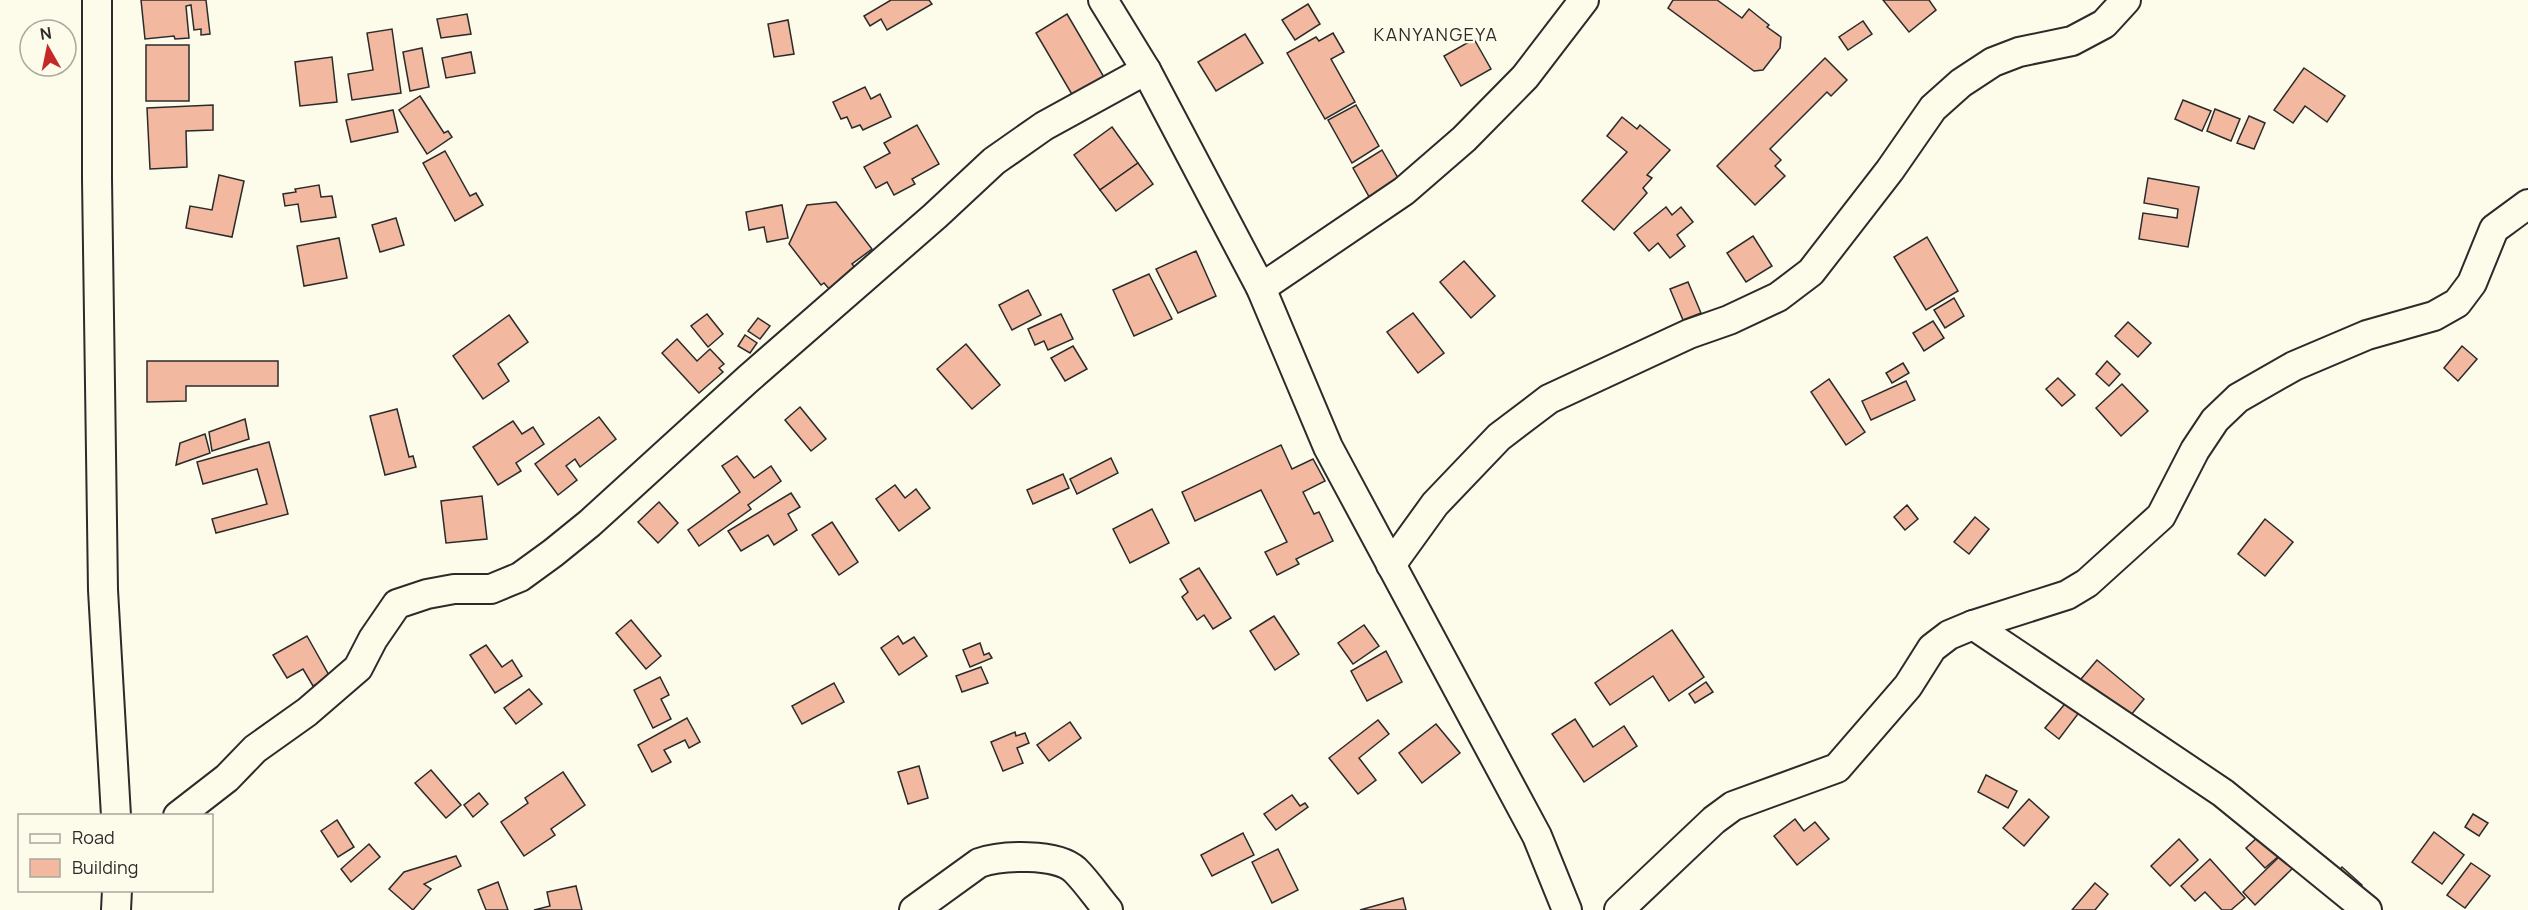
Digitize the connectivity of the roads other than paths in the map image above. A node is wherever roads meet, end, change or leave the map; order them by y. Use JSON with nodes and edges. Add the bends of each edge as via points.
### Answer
{"nodes":[{"id":1,"x":97,"y":0,"type":"edge"},
{"id":2,"x":1103,"y":0,"type":"edge"},
{"id":3,"x":1584,"y":0,"type":"edge"},
{"id":4,"x":2126,"y":0,"type":"edge"},
{"id":5,"x":1146,"y":70,"type":"junction"},
{"id":6,"x":2528,"y":204,"type":"edge"},
{"id":7,"x":1261,"y":288,"type":"junction"},
{"id":8,"x":1391,"y":565,"type":"junction"},
{"id":9,"x":1973,"y":625,"type":"junction"},
{"id":10,"x":116,"y":814,"type":"edge"},
{"id":11,"x":181,"y":814,"type":"edge"},
{"id":12,"x":117,"y":892,"type":"edge"},
{"id":13,"x":116,"y":910,"type":"edge"},
{"id":14,"x":914,"y":910,"type":"edge"},
{"id":15,"x":1108,"y":910,"type":"edge"},
{"id":16,"x":1567,"y":910,"type":"edge"},
{"id":17,"x":1619,"y":910,"type":"edge"},
{"id":18,"x":2367,"y":910,"type":"edge"}],
"edges":[{"from":1,"to":10,"type":"street","via":[[103,578]]},
{"from":2,"to":5,"type":"street"},
{"from":3,"to":7,"type":"street","via":[[1525,77],[1464,139],[1404,191]]},
{"from":4,"to":8,"type":"street","via":[[2104,24],[2072,40],[2002,59],[1961,83],[1933,108],[1811,272],[1778,297],[1549,399],[1499,437],[1435,504]]},
{"from":5,"to":7,"type":"street"},
{"from":5,"to":11,"type":"street","via":[[1044,126],[994,161],[590,523],[528,571],[491,589],[454,589],[397,604],[358,668]]},
{"from":6,"to":9,"type":"street","via":[[2494,229],[2472,283],[2457,303],[2434,316],[2367,335],[2305,361],[2238,398],[2214,420],[2161,516],[2087,583],[2067,595]]},
{"from":7,"to":8,"type":"street","via":[[1328,447]]},
{"from":8,"to":16,"type":"street","via":[[1537,836]]},
{"from":9,"to":17,"type":"street","via":[[1949,635],[1932,648],[1908,686],[1837,768],[1734,806],[1714,820]]},
{"from":9,"to":18,"type":"street","via":[[2223,793]]},
{"from":12,"to":13,"type":"street"},
{"from":14,"to":15,"type":"street","via":[[980,863],[1005,858],[1051,859],[1073,868]]}]}
